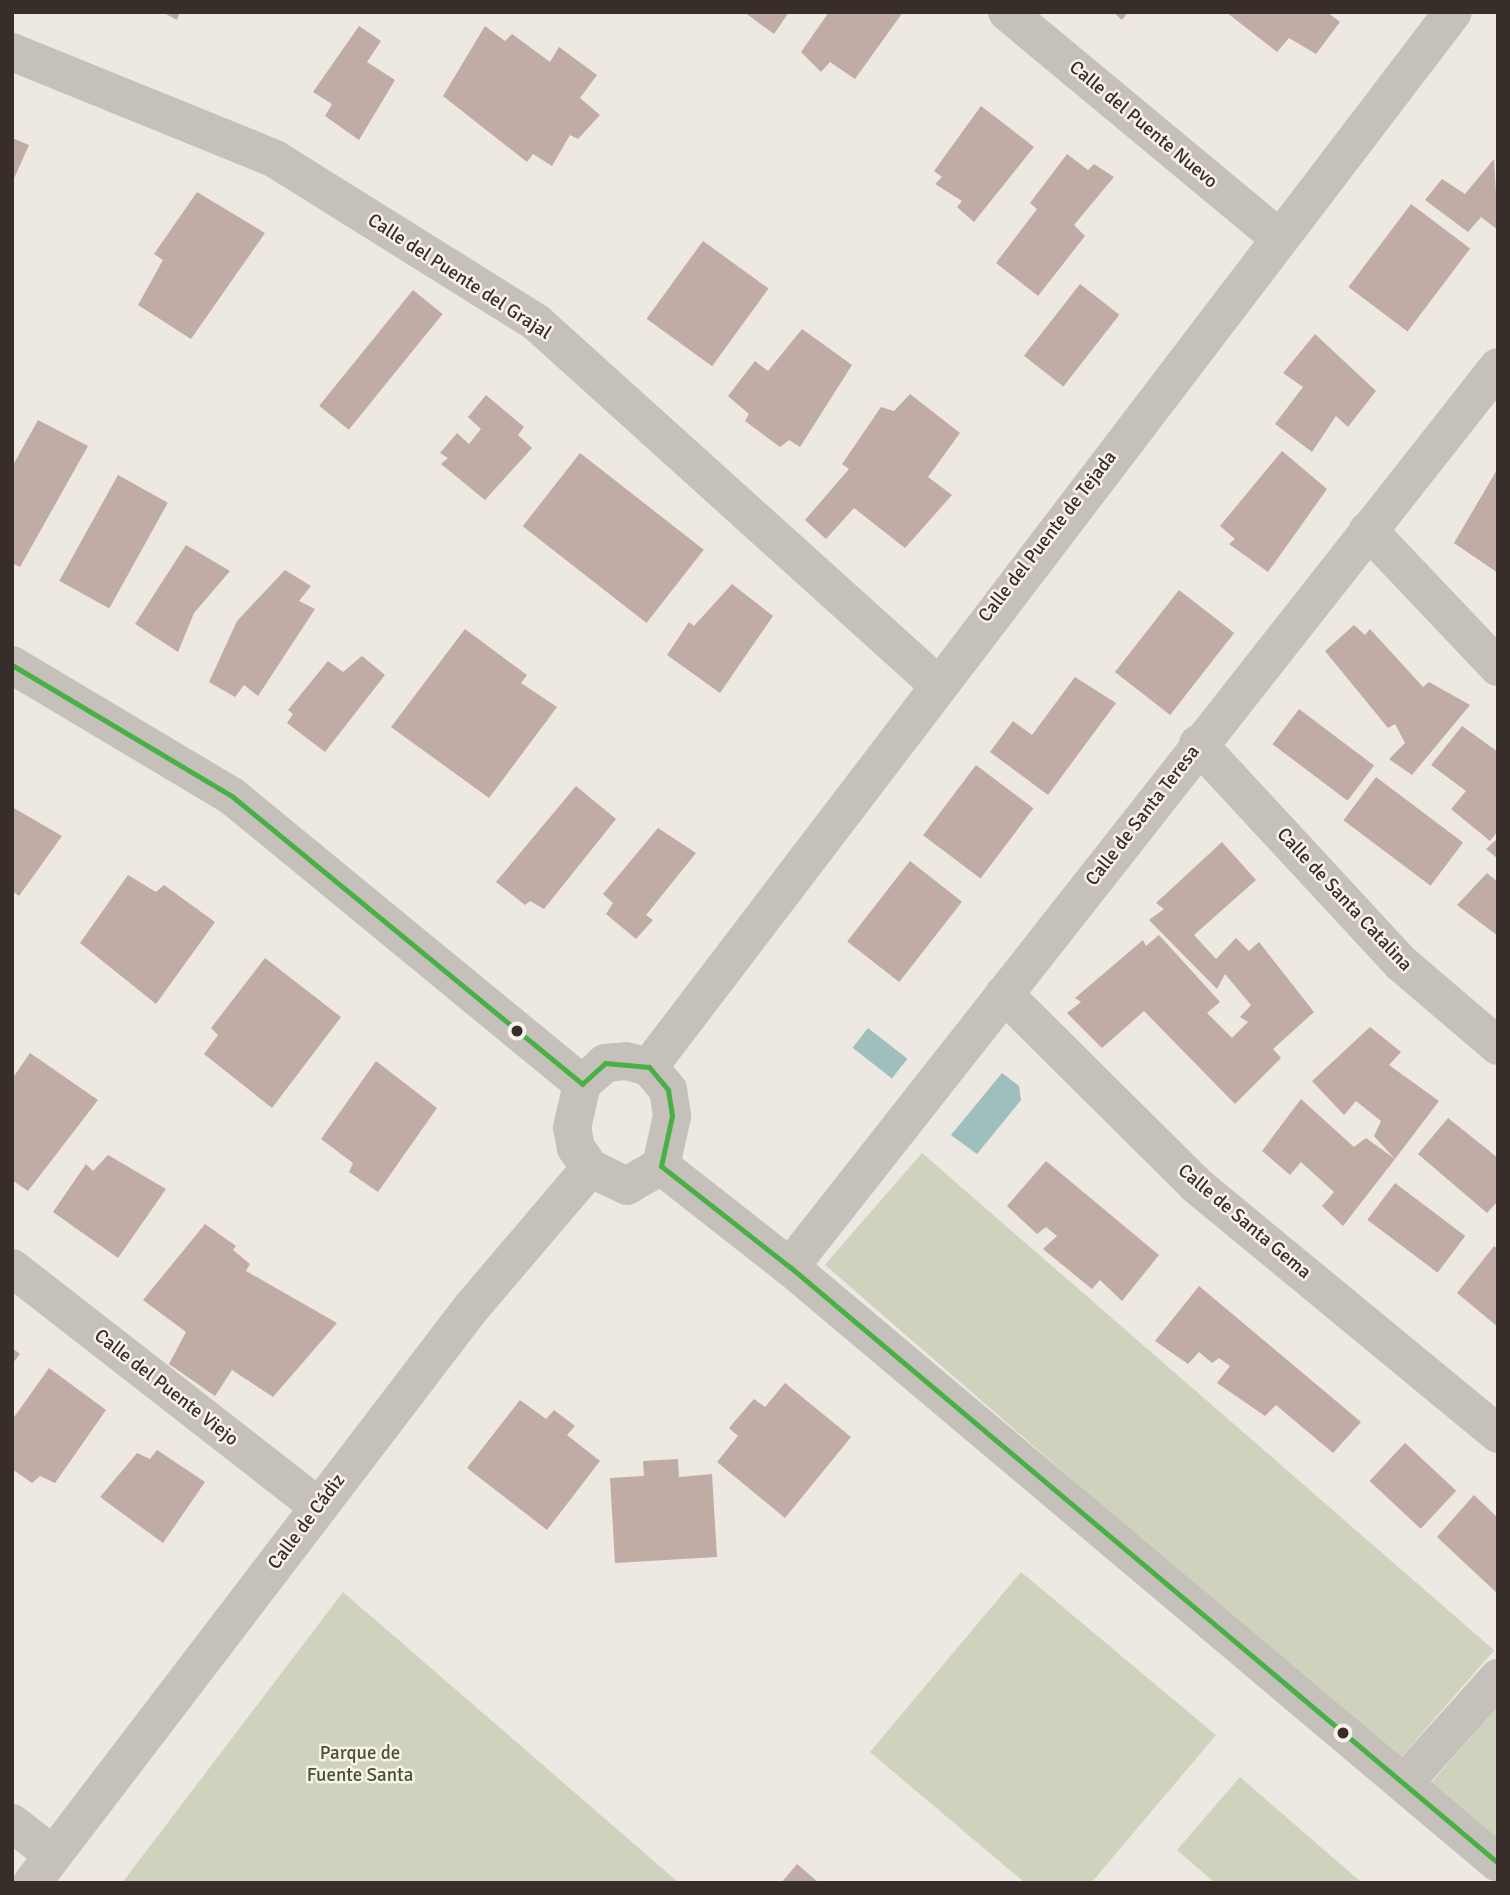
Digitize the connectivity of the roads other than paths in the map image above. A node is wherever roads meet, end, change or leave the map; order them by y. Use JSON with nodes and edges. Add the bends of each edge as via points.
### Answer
{"nodes":[{"id":1,"x":1007,"y":12,"type":"edge"},
{"id":2,"x":1453,"y":12,"type":"edge"},
{"id":3,"x":12,"y":52,"type":"edge"},
{"id":4,"x":1279,"y":238,"type":"junction"},
{"id":5,"x":1498,"y":368,"type":"edge"},
{"id":6,"x":1368,"y":530,"type":"junction"},
{"id":7,"x":12,"y":665,"type":"edge"},
{"id":8,"x":1498,"y":667,"type":"edge"},
{"id":9,"x":936,"y":683,"type":"junction"},
{"id":10,"x":1198,"y":744,"type":"junction"},
{"id":11,"x":1004,"y":994,"type":"junction"},
{"id":12,"x":1498,"y":1046,"type":"edge"},
{"id":13,"x":649,"y":1067,"type":"junction"},
{"id":14,"x":582,"y":1084,"type":"junction"},
{"id":15,"x":661,"y":1166,"type":"junction"},
{"id":16,"x":590,"y":1168,"type":"junction"},
{"id":17,"x":790,"y":1267,"type":"junction"},
{"id":18,"x":12,"y":1268,"type":"edge"},
{"id":19,"x":1498,"y":1434,"type":"edge"},
{"id":20,"x":319,"y":1507,"type":"junction"},
{"id":21,"x":1498,"y":1678,"type":"edge"},
{"id":22,"x":1405,"y":1782,"type":"junction"},
{"id":23,"x":12,"y":1823,"type":"edge"},
{"id":24,"x":1498,"y":1863,"type":"edge"},
{"id":25,"x":43,"y":1869,"type":"edge"}],
"edges":[{"from":1,"to":4,"type":"street","name":"Calle del Puente Nuevo"},
{"from":2,"to":4,"type":"street","name":"Calle del Puente de Tejada"},
{"from":3,"to":9,"type":"street","name":"Calle del Puente del Grajal","via":[[275,159],[537,323]]},
{"from":4,"to":9,"type":"street","name":"Calle del Puente de Tejada"},
{"from":5,"to":6,"type":"street","name":"Calle de Santa Teresa"},
{"from":6,"to":8,"type":"street"},
{"from":6,"to":10,"type":"street","name":"Calle de Santa Teresa"},
{"from":7,"to":14,"type":"street","via":[[233,797]]},
{"from":9,"to":13,"type":"street","name":"Calle del Puente de Tejada"},
{"from":10,"to":11,"type":"street","name":"Calle de Santa Teresa"},
{"from":10,"to":12,"type":"street","name":"Calle de Santa Catalina","via":[[1402,964]]},
{"from":11,"to":17,"type":"street","name":"Calle de Santa Teresa"},
{"from":11,"to":19,"type":"street","name":"Calle de Santa Gema","via":[[1195,1184]]},
{"from":13,"to":14,"type":"street","via":[[605,1063]]},
{"from":13,"to":15,"type":"street","via":[[668,1090],[672,1116]]},
{"from":14,"to":16,"type":"street","via":[[572,1128],[576,1148]]},
{"from":15,"to":16,"type":"street","via":[[627,1186]]},
{"from":15,"to":17,"type":"street"},
{"from":16,"to":20,"type":"street","name":"Calle de Cádiz","via":[[471,1308]]},
{"from":17,"to":22,"type":"street"},
{"from":18,"to":20,"type":"street","name":"Calle del Puente Viejo"},
{"from":20,"to":25,"type":"street","name":"Calle de Cádiz"},
{"from":21,"to":22,"type":"street"},
{"from":22,"to":24,"type":"street"},
{"from":23,"to":25,"type":"street"}]}
